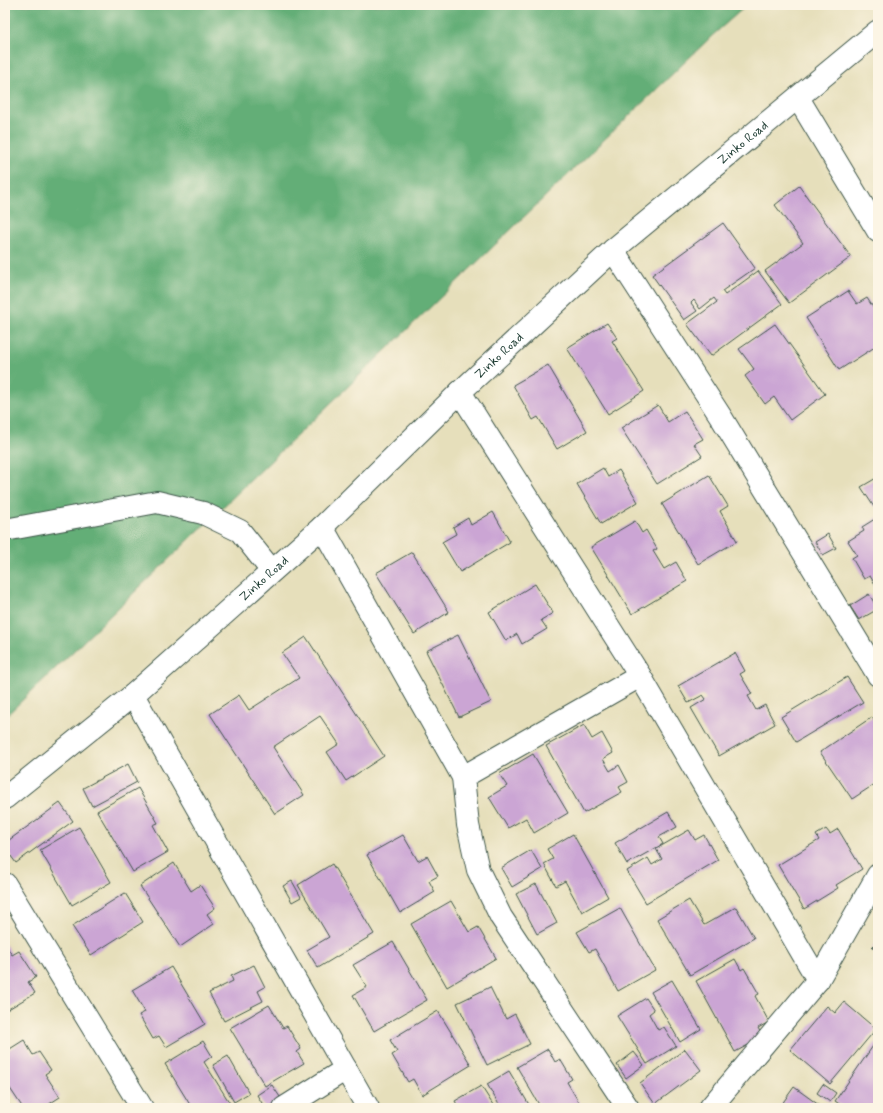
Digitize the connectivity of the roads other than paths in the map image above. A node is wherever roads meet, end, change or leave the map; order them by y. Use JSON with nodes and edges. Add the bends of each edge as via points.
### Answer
{"nodes":[{"id":1,"x":878,"y":31,"type":"edge"},
{"id":2,"x":798,"y":98,"type":"junction"},
{"id":3,"x":878,"y":231,"type":"edge"},
{"id":4,"x":613,"y":250,"type":"junction"},
{"id":5,"x":460,"y":392,"type":"junction"},
{"id":6,"x":322,"y":527,"type":"junction"},
{"id":7,"x":5,"y":530,"type":"edge"},
{"id":8,"x":272,"y":572,"type":"junction"},
{"id":9,"x":878,"y":675,"type":"edge"},
{"id":10,"x":640,"y":676,"type":"junction"},
{"id":11,"x":134,"y":695,"type":"junction"},
{"id":12,"x":463,"y":777,"type":"junction"},
{"id":13,"x":5,"y":798,"type":"edge"},
{"id":14,"x":878,"y":875,"type":"edge"},
{"id":15,"x":5,"y":884,"type":"edge"},
{"id":16,"x":818,"y":980,"type":"junction"},
{"id":17,"x":346,"y":1070,"type":"junction"},
{"id":18,"x":142,"y":1108,"type":"edge"},
{"id":19,"x":284,"y":1108,"type":"edge"},
{"id":20,"x":368,"y":1108,"type":"edge"},
{"id":21,"x":628,"y":1108,"type":"edge"},
{"id":22,"x":710,"y":1108,"type":"edge"}],
"edges":[{"from":1,"to":2,"type":"street","name":"Zinko Road"},
{"from":2,"to":3,"type":"street"},
{"from":2,"to":4,"type":"street","name":"Zinko Road"},
{"from":4,"to":5,"type":"street","name":"Zinko Road"},
{"from":4,"to":9,"type":"street","via":[[721,417]]},
{"from":5,"to":6,"type":"street","name":"Zinko Road"},
{"from":5,"to":10,"type":"street"},
{"from":6,"to":8,"type":"street","name":"Zinko Road"},
{"from":6,"to":12,"type":"street"},
{"from":7,"to":8,"type":"street","via":[[158,502],[203,513],[240,531]]},
{"from":8,"to":11,"type":"street","name":"Zinko Road"},
{"from":10,"to":12,"type":"street"},
{"from":10,"to":16,"type":"street"},
{"from":11,"to":13,"type":"street","name":"Zinko Road"},
{"from":11,"to":17,"type":"street"},
{"from":12,"to":21,"type":"street","via":[[468,825],[478,870],[501,917]]},
{"from":14,"to":16,"type":"street"},
{"from":15,"to":18,"type":"street"},
{"from":16,"to":22,"type":"street"},
{"from":17,"to":19,"type":"street"},
{"from":17,"to":20,"type":"street"}]}
